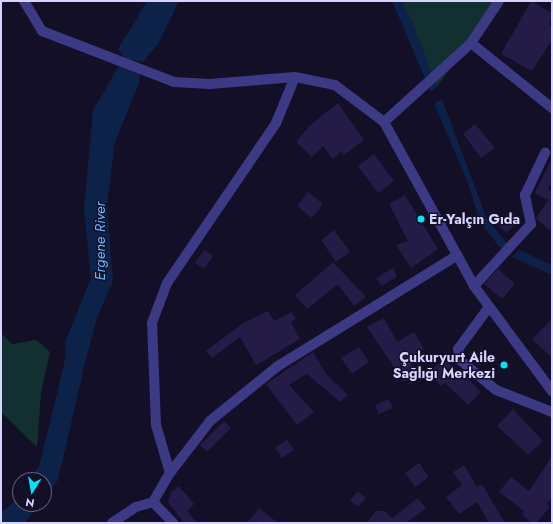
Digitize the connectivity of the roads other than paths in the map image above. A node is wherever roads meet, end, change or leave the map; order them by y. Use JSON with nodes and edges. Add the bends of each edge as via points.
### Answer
{"nodes":[{"id":1,"x":24,"y":1,"type":"edge"},
{"id":2,"x":499,"y":1,"type":"edge"},
{"id":3,"x":471,"y":43,"type":"junction"},
{"id":4,"x":295,"y":77,"type":"junction"},
{"id":5,"x":552,"y":108,"type":"edge"},
{"id":6,"x":384,"y":122,"type":"junction"},
{"id":7,"x":545,"y":153,"type":"dead end"},
{"id":8,"x":458,"y":255,"type":"junction"},
{"id":9,"x":474,"y":286,"type":"junction"},
{"id":10,"x":489,"y":307,"type":"junction"},
{"id":11,"x":552,"y":391,"type":"edge"},
{"id":12,"x":552,"y":412,"type":"edge"},
{"id":13,"x":170,"y":473,"type":"junction"},
{"id":14,"x":153,"y":502,"type":"junction"},
{"id":15,"x":112,"y":523,"type":"edge"},
{"id":16,"x":173,"y":523,"type":"edge"}],
"edges":[{"from":1,"to":4,"type":"street","via":[[42,31],[174,82],[210,84]]},
{"from":2,"to":3,"type":"street"},
{"from":3,"to":5,"type":"street"},
{"from":3,"to":6,"type":"street"},
{"from":4,"to":6,"type":"street","via":[[335,85]]},
{"from":4,"to":13,"type":"street","via":[[276,123],[167,282],[152,323],[156,425]]},
{"from":6,"to":8,"type":"street"},
{"from":7,"to":9,"type":"street","via":[[525,195],[531,224]]},
{"from":8,"to":9,"type":"street"},
{"from":8,"to":13,"type":"street","via":[[278,366],[210,421]]},
{"from":9,"to":10,"type":"street"},
{"from":10,"to":11,"type":"street"},
{"from":10,"to":12,"type":"street","via":[[458,350],[460,360],[496,390]]},
{"from":13,"to":14,"type":"street"},
{"from":14,"to":15,"type":"street","via":[[136,507]]},
{"from":14,"to":16,"type":"street"}]}
